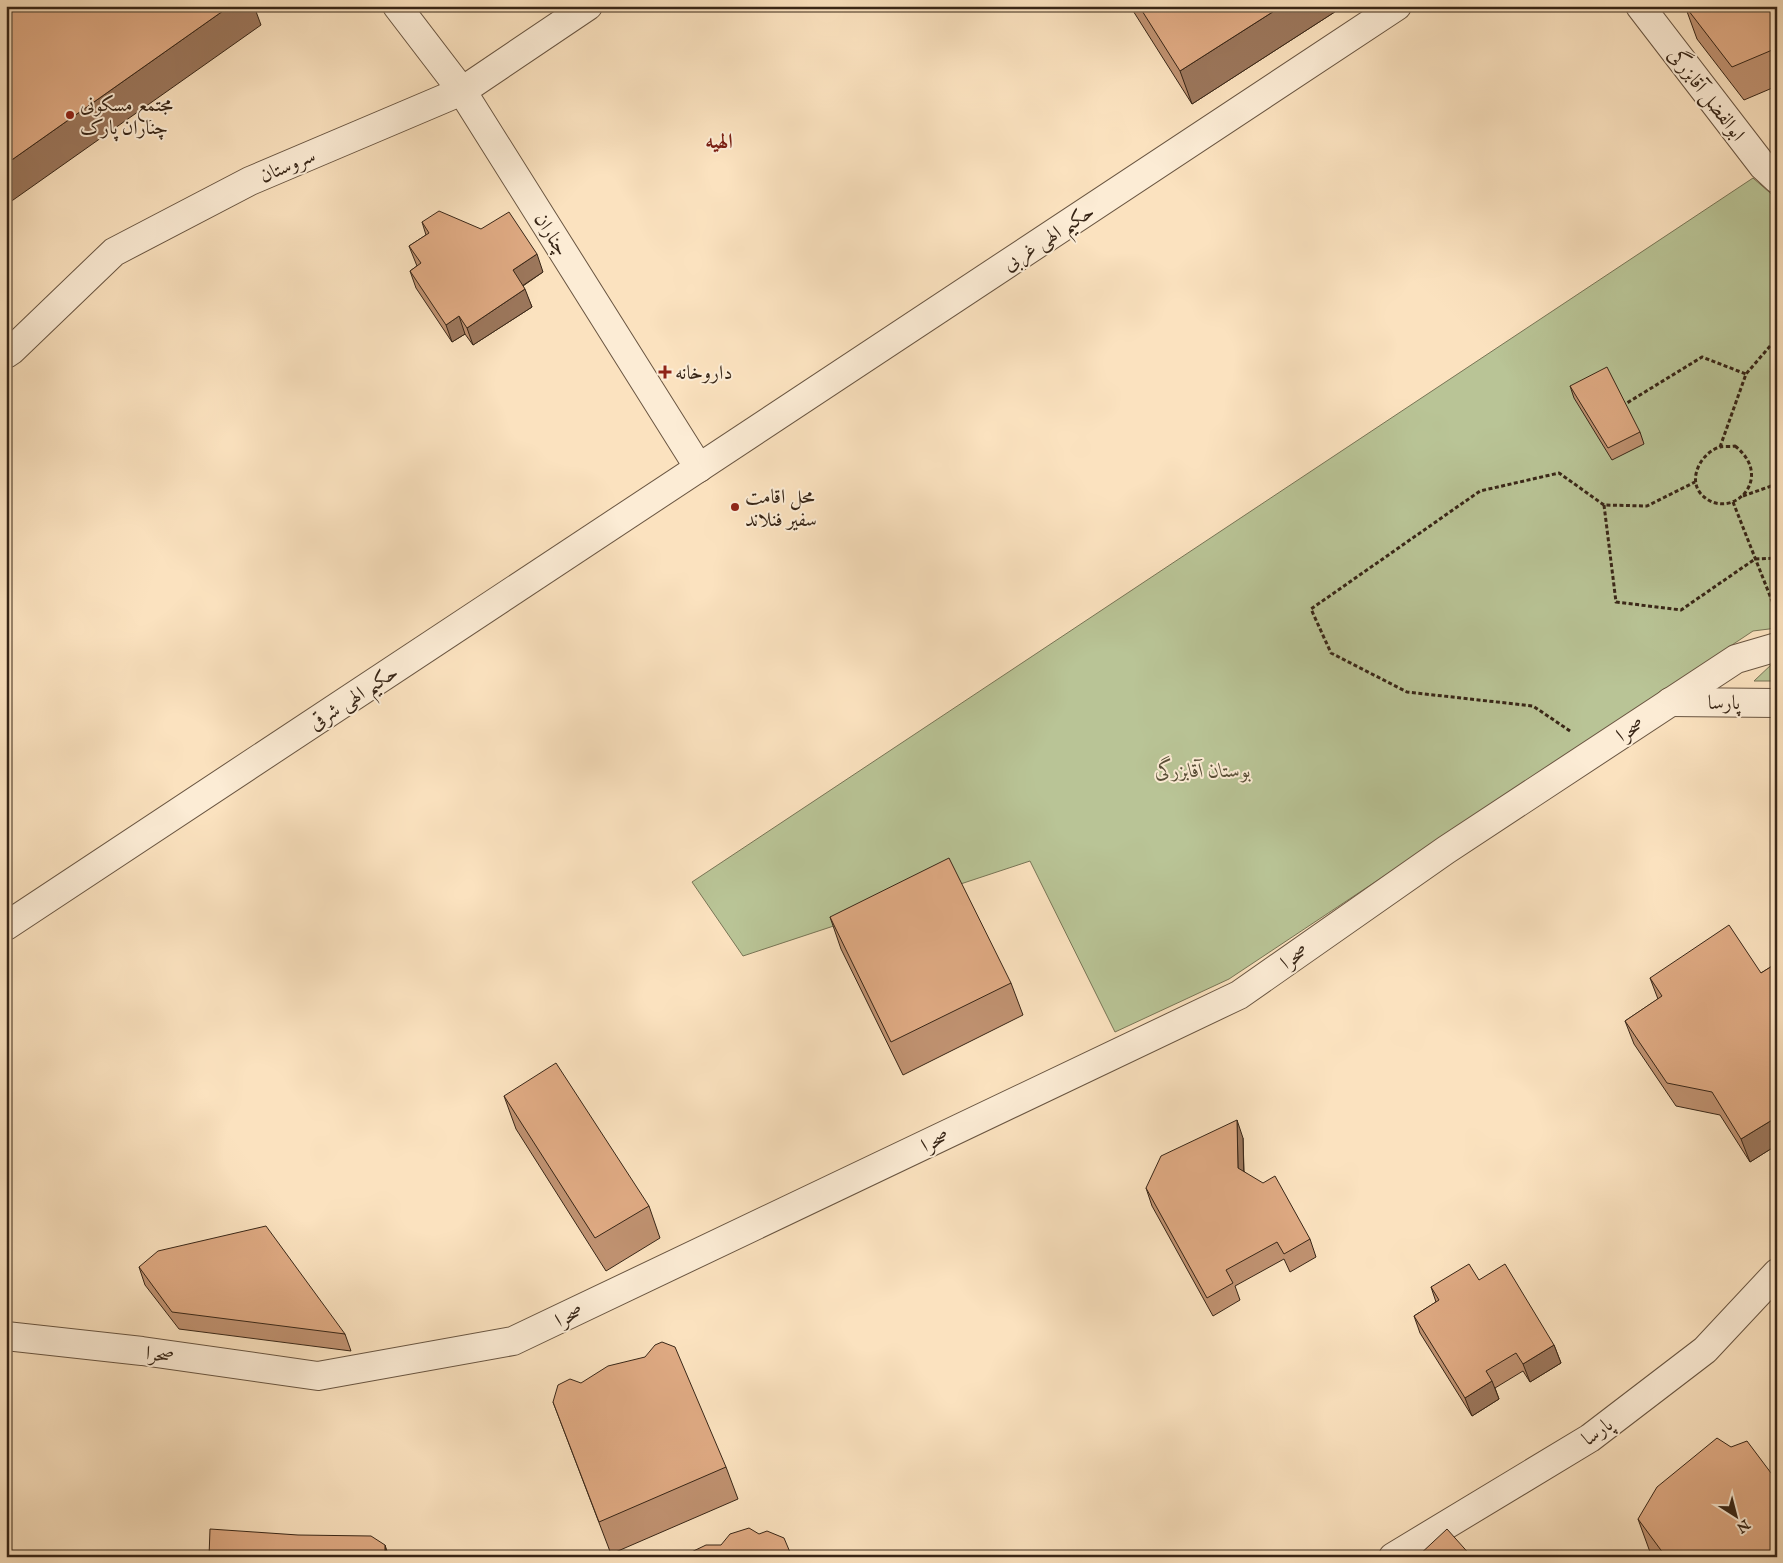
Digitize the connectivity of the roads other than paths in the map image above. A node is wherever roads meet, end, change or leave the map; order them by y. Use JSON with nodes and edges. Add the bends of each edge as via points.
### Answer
{"nodes":[{"id":1,"x":397,"y":6,"type":"edge"},
{"id":2,"x":588,"y":6,"type":"edge"},
{"id":3,"x":1396,"y":6,"type":"edge"},
{"id":4,"x":1640,"y":6,"type":"edge"},
{"id":5,"x":462,"y":91,"type":"junction"},
{"id":6,"x":1777,"y":179,"type":"edge"},
{"id":7,"x":6,"y":354,"type":"edge"},
{"id":8,"x":699,"y":468,"type":"junction"},
{"id":9,"x":1777,"y":646,"type":"edge"},
{"id":10,"x":1670,"y":702,"type":"junction"},
{"id":11,"x":1777,"y":703,"type":"edge"},
{"id":12,"x":6,"y":926,"type":"edge"},
{"id":13,"x":1777,"y":1273,"type":"edge"},
{"id":14,"x":6,"y":1336,"type":"edge"},
{"id":15,"x":1393,"y":1557,"type":"edge"}],
"edges":[{"from":1,"to":5,"type":"street","name":"چناران"},
{"from":2,"to":5,"type":"street","name":"سروستان"},
{"from":3,"to":8,"type":"street","name":"حکیم الهی غربی"},
{"from":4,"to":6,"type":"street","name":"ابوالفضل آقابزرگی","via":[[1763,166]]},
{"from":5,"to":7,"type":"street","name":"سروستان","via":[[250,181],[114,252]]},
{"from":5,"to":8,"type":"street","name":"چناران"},
{"from":8,"to":12,"type":"street","name":"حکیم الهی شرقی"},
{"from":9,"to":10,"type":"street","name":"صحرا","via":[[1736,659]]},
{"from":10,"to":11,"type":"street","name":"پارسا"},
{"from":10,"to":14,"type":"street","name":"صحرا","via":[[1446,850],[1239,995],[513,1342],[318,1376]]},
{"from":13,"to":15,"type":"street","name":"پارسا","via":[[1705,1350],[1590,1438]]}]}
